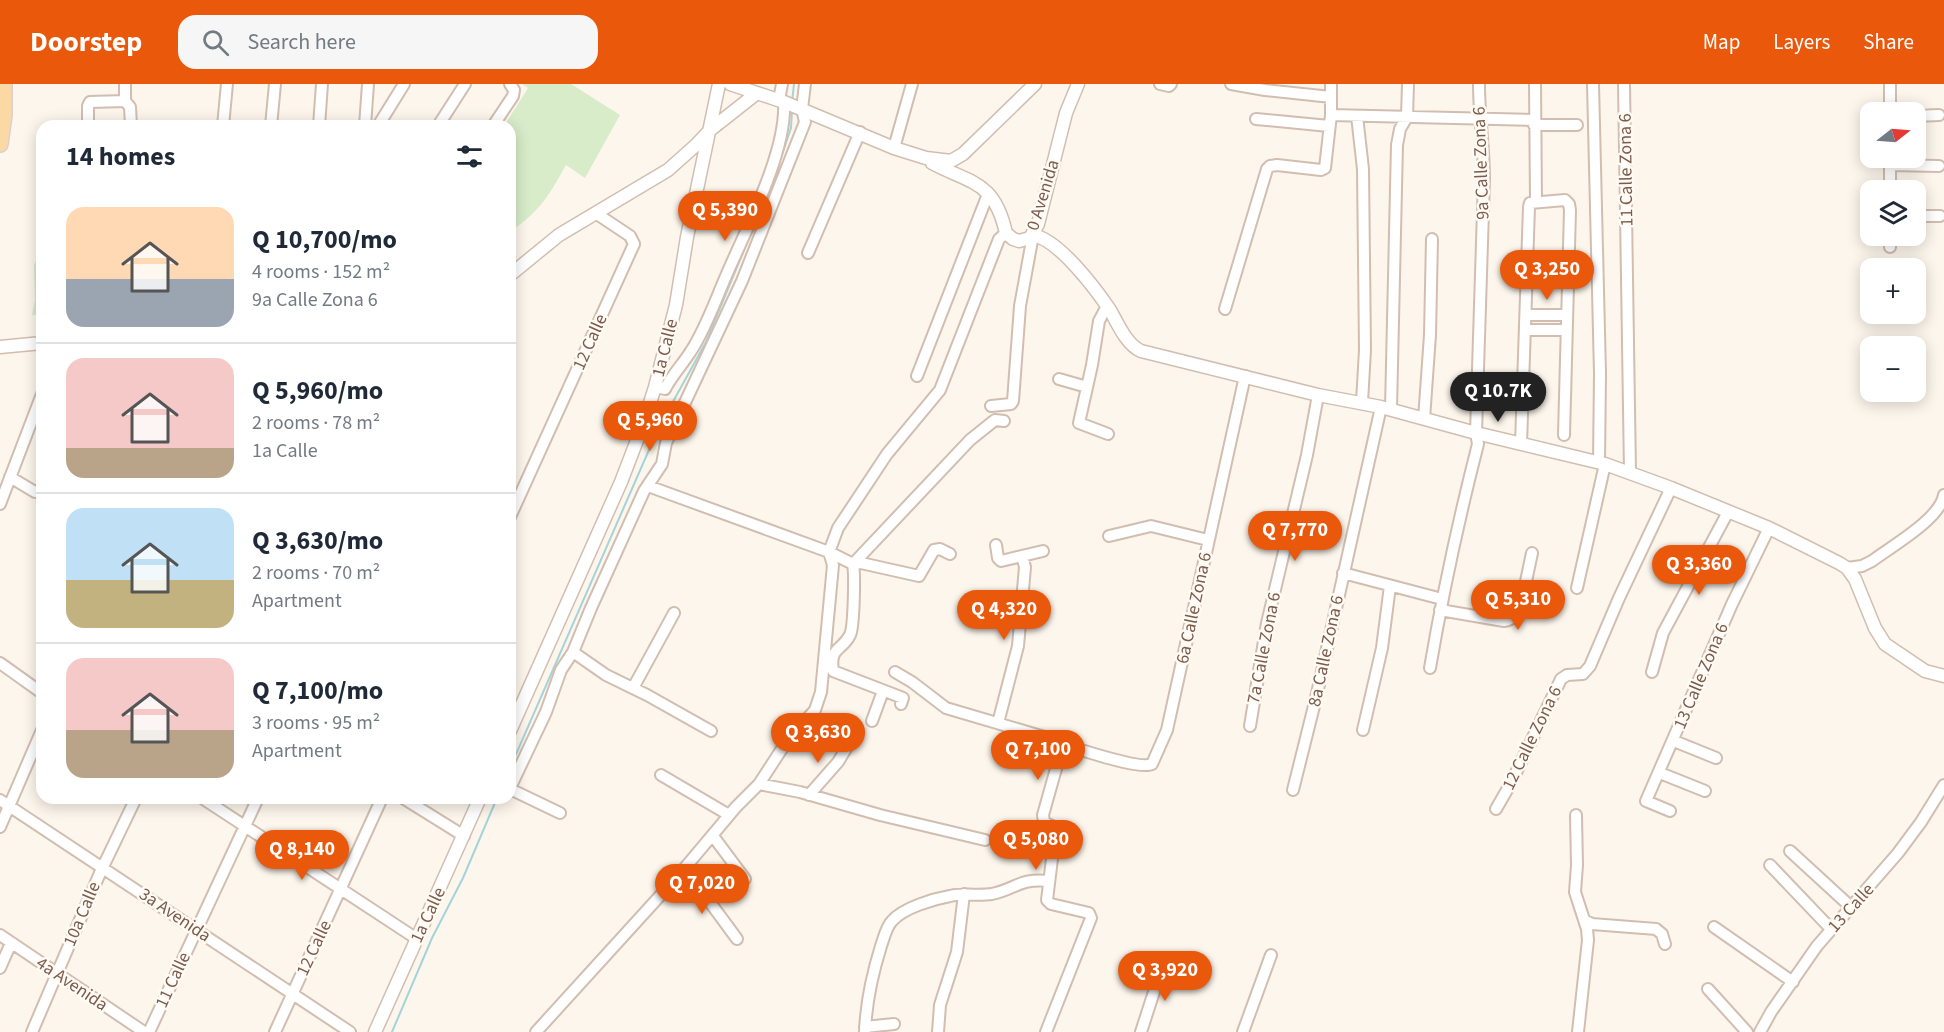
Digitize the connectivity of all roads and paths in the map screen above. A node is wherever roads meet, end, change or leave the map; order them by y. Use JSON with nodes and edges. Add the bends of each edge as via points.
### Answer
{"nodes":[{"id":1,"x":4,"y":84,"type":"edge"},
{"id":2,"x":125,"y":84,"type":"edge"},
{"id":3,"x":227,"y":84,"type":"edge"},
{"id":4,"x":275,"y":84,"type":"edge"},
{"id":5,"x":322,"y":84,"type":"edge"},
{"id":6,"x":368,"y":84,"type":"edge"},
{"id":7,"x":404,"y":84,"type":"edge"},
{"id":8,"x":465,"y":84,"type":"edge"},
{"id":9,"x":510,"y":84,"type":"edge"},
{"id":10,"x":719,"y":84,"type":"edge"},
{"id":11,"x":730,"y":84,"type":"edge"},
{"id":12,"x":782,"y":84,"type":"edge"},
{"id":13,"x":805,"y":84,"type":"edge"},
{"id":14,"x":912,"y":84,"type":"edge"},
{"id":15,"x":1035,"y":84,"type":"edge"},
{"id":16,"x":1078,"y":84,"type":"edge"},
{"id":17,"x":1160,"y":84,"type":"edge"},
{"id":18,"x":1171,"y":84,"type":"edge"},
{"id":19,"x":1231,"y":84,"type":"edge"},
{"id":20,"x":1331,"y":84,"type":"edge"},
{"id":21,"x":1408,"y":84,"type":"edge"},
{"id":22,"x":1479,"y":84,"type":"edge"},
{"id":23,"x":1535,"y":84,"type":"edge"},
{"id":24,"x":1593,"y":84,"type":"edge"},
{"id":25,"x":1624,"y":84,"type":"edge"},
{"id":26,"x":1890,"y":84,"type":"edge"},
{"id":27,"x":757,"y":93,"type":"junction"},
{"id":28,"x":1331,"y":97,"type":"junction"},
{"id":29,"x":125,"y":101,"type":"junction"},
{"id":30,"x":783,"y":102,"type":"junction"},
{"id":31,"x":1890,"y":102,"type":"edge"},
{"id":32,"x":801,"y":109,"type":"junction"},
{"id":33,"x":1357,"y":116,"type":"junction"},
{"id":34,"x":1926,"y":116,"type":"edge"},
{"id":35,"x":1939,"y":116,"type":"dead end"},
{"id":36,"x":1407,"y":117,"type":"junction"},
{"id":37,"x":1256,"y":119,"type":"dead end"},
{"id":38,"x":1479,"y":119,"type":"junction"},
{"id":39,"x":88,"y":120,"type":"edge"},
{"id":40,"x":131,"y":120,"type":"edge"},
{"id":41,"x":224,"y":120,"type":"edge"},
{"id":42,"x":272,"y":120,"type":"edge"},
{"id":43,"x":319,"y":120,"type":"edge"},
{"id":44,"x":365,"y":120,"type":"edge"},
{"id":45,"x":382,"y":120,"type":"edge"},
{"id":46,"x":442,"y":120,"type":"edge"},
{"id":47,"x":497,"y":120,"type":"edge"},
{"id":48,"x":1330,"y":121,"type":"junction"},
{"id":49,"x":1534,"y":123,"type":"junction"},
{"id":50,"x":1577,"y":125,"type":"dead end"},
{"id":51,"x":710,"y":130,"type":"junction"},
{"id":52,"x":860,"y":132,"type":"junction"},
{"id":53,"x":0,"y":144,"type":"edge"},
{"id":54,"x":894,"y":148,"type":"junction"},
{"id":55,"x":926,"y":158,"type":"junction"},
{"id":56,"x":1926,"y":164,"type":"edge"},
{"id":57,"x":1940,"y":165,"type":"dead end"},
{"id":58,"x":988,"y":194,"type":"junction"},
{"id":59,"x":1533,"y":202,"type":"junction"},
{"id":60,"x":597,"y":214,"type":"junction"},
{"id":61,"x":1926,"y":216,"type":"edge"},
{"id":62,"x":1940,"y":216,"type":"dead end"},
{"id":63,"x":1006,"y":233,"type":"junction"},
{"id":64,"x":1033,"y":235,"type":"junction"},
{"id":65,"x":1432,"y":239,"type":"dead end"},
{"id":66,"x":808,"y":253,"type":"dead end"},
{"id":67,"x":516,"y":269,"type":"edge"},
{"id":68,"x":1107,"y":306,"type":"junction"},
{"id":69,"x":1225,"y":309,"type":"dead end"},
{"id":70,"x":1526,"y":315,"type":"junction"},
{"id":71,"x":1567,"y":315,"type":"junction"},
{"id":72,"x":1525,"y":330,"type":"junction"},
{"id":73,"x":1566,"y":330,"type":"junction"},
{"id":74,"x":36,"y":344,"type":"edge"},
{"id":75,"x":0,"y":347,"type":"edge"},
{"id":76,"x":917,"y":376,"type":"dead end"},
{"id":77,"x":1245,"y":376,"type":"junction"},
{"id":78,"x":1059,"y":379,"type":"dead end"},
{"id":79,"x":655,"y":387,"type":"junction"},
{"id":80,"x":1087,"y":387,"type":"junction"},
{"id":81,"x":1318,"y":394,"type":"junction"},
{"id":82,"x":1362,"y":402,"type":"junction"},
{"id":83,"x":991,"y":406,"type":"dead end"},
{"id":84,"x":1386,"y":408,"type":"junction"},
{"id":85,"x":36,"y":410,"type":"edge"},
{"id":86,"x":1424,"y":419,"type":"junction"},
{"id":87,"x":1004,"y":421,"type":"dead end"},
{"id":88,"x":1476,"y":433,"type":"junction"},
{"id":89,"x":1108,"y":434,"type":"dead end"},
{"id":90,"x":1564,"y":435,"type":"dead end"},
{"id":91,"x":1521,"y":444,"type":"junction"},
{"id":92,"x":1602,"y":463,"type":"junction"},
{"id":93,"x":1630,"y":472,"type":"junction"},
{"id":94,"x":10,"y":477,"type":"junction"},
{"id":95,"x":648,"y":486,"type":"junction"},
{"id":96,"x":1671,"y":488,"type":"junction"},
{"id":97,"x":36,"y":492,"type":"edge"},
{"id":98,"x":1944,"y":495,"type":"edge"},
{"id":99,"x":0,"y":504,"type":"edge"},
{"id":100,"x":516,"y":504,"type":"edge"},
{"id":101,"x":1728,"y":512,"type":"junction"},
{"id":102,"x":1768,"y":528,"type":"junction"},
{"id":103,"x":1108,"y":536,"type":"dead end"},
{"id":104,"x":1208,"y":540,"type":"junction"},
{"id":105,"x":996,"y":545,"type":"dead end"},
{"id":106,"x":1043,"y":551,"type":"dead end"},
{"id":107,"x":829,"y":552,"type":"junction"},
{"id":108,"x":1532,"y":553,"type":"dead end"},
{"id":109,"x":950,"y":554,"type":"dead end"},
{"id":110,"x":1022,"y":556,"type":"junction"},
{"id":111,"x":853,"y":564,"type":"junction"},
{"id":112,"x":1847,"y":568,"type":"junction"},
{"id":113,"x":1343,"y":573,"type":"junction"},
{"id":114,"x":1390,"y":586,"type":"junction"},
{"id":115,"x":1577,"y":588,"type":"dead end"},
{"id":116,"x":1442,"y":599,"type":"junction"},
{"id":117,"x":1440,"y":610,"type":"junction"},
{"id":118,"x":674,"y":613,"type":"dead end"},
{"id":119,"x":573,"y":652,"type":"junction"},
{"id":120,"x":0,"y":663,"type":"edge"},
{"id":121,"x":1430,"y":668,"type":"dead end"},
{"id":122,"x":895,"y":672,"type":"dead end"},
{"id":123,"x":1652,"y":672,"type":"dead end"},
{"id":124,"x":1944,"y":676,"type":"edge"},
{"id":125,"x":633,"y":688,"type":"junction"},
{"id":126,"x":36,"y":689,"type":"edge"},
{"id":127,"x":883,"y":691,"type":"junction"},
{"id":128,"x":901,"y":704,"type":"dead end"},
{"id":129,"x":516,"y":718,"type":"edge"},
{"id":130,"x":872,"y":721,"type":"dead end"},
{"id":131,"x":998,"y":723,"type":"junction"},
{"id":132,"x":1250,"y":726,"type":"dead end"},
{"id":133,"x":1363,"y":730,"type":"dead end"},
{"id":134,"x":711,"y":731,"type":"dead end"},
{"id":135,"x":1674,"y":741,"type":"junction"},
{"id":136,"x":36,"y":742,"type":"edge"},
{"id":137,"x":847,"y":747,"type":"dead end"},
{"id":138,"x":1064,"y":747,"type":"junction"},
{"id":139,"x":1716,"y":758,"type":"dead end"},
{"id":140,"x":1660,"y":773,"type":"junction"},
{"id":141,"x":516,"y":775,"type":"edge"},
{"id":142,"x":661,"y":775,"type":"dead end"},
{"id":143,"x":759,"y":784,"type":"junction"},
{"id":144,"x":1944,"y":785,"type":"edge"},
{"id":145,"x":1293,"y":790,"type":"dead end"},
{"id":146,"x":516,"y":791,"type":"edge"},
{"id":147,"x":1705,"y":791,"type":"dead end"},
{"id":148,"x":809,"y":795,"type":"junction"},
{"id":149,"x":4,"y":803,"type":"edge"},
{"id":150,"x":133,"y":804,"type":"edge"},
{"id":151,"x":211,"y":804,"type":"edge"},
{"id":152,"x":255,"y":804,"type":"edge"},
{"id":153,"x":379,"y":804,"type":"edge"},
{"id":154,"x":413,"y":804,"type":"edge"},
{"id":155,"x":477,"y":804,"type":"edge"},
{"id":156,"x":1496,"y":809,"type":"dead end"},
{"id":157,"x":1670,"y":811,"type":"dead end"},
{"id":158,"x":560,"y":813,"type":"dead end"},
{"id":159,"x":729,"y":815,"type":"junction"},
{"id":160,"x":1576,"y":815,"type":"dead end"},
{"id":161,"x":0,"y":827,"type":"edge"},
{"id":162,"x":245,"y":827,"type":"junction"},
{"id":163,"x":464,"y":836,"type":"junction"},
{"id":164,"x":713,"y":836,"type":"junction"},
{"id":165,"x":985,"y":840,"type":"dead end"},
{"id":166,"x":1790,"y":851,"type":"dead end"},
{"id":167,"x":1770,"y":865,"type":"dead end"},
{"id":168,"x":103,"y":867,"type":"junction"},
{"id":169,"x":678,"y":876,"type":"junction"},
{"id":170,"x":745,"y":879,"type":"dead end"},
{"id":171,"x":1049,"y":881,"type":"junction"},
{"id":172,"x":341,"y":890,"type":"junction"},
{"id":173,"x":964,"y":894,"type":"junction"},
{"id":174,"x":1851,"y":907,"type":"junction"},
{"id":175,"x":1584,"y":920,"type":"junction"},
{"id":176,"x":1714,"y":927,"type":"dead end"},
{"id":177,"x":1831,"y":929,"type":"junction"},
{"id":178,"x":197,"y":930,"type":"junction"},
{"id":179,"x":0,"y":935,"type":"edge"},
{"id":180,"x":417,"y":939,"type":"junction"},
{"id":181,"x":737,"y":939,"type":"dead end"},
{"id":182,"x":11,"y":943,"type":"junction"},
{"id":183,"x":1665,"y":944,"type":"dead end"},
{"id":184,"x":1271,"y":955,"type":"dead end"},
{"id":185,"x":1163,"y":964,"type":"dead end"},
{"id":186,"x":0,"y":968,"type":"edge"},
{"id":187,"x":57,"y":973,"type":"junction"},
{"id":188,"x":1793,"y":982,"type":"junction"},
{"id":189,"x":1708,"y":989,"type":"dead end"},
{"id":190,"x":293,"y":995,"type":"junction"},
{"id":191,"x":894,"y":1024,"type":"dead end"},
{"id":192,"x":865,"y":1030,"type":"edge"},
{"id":193,"x":32,"y":1032,"type":"edge"},
{"id":194,"x":144,"y":1032,"type":"edge"},
{"id":195,"x":149,"y":1032,"type":"edge"},
{"id":196,"x":275,"y":1032,"type":"edge"},
{"id":197,"x":350,"y":1032,"type":"edge"},
{"id":198,"x":375,"y":1032,"type":"edge"},
{"id":199,"x":536,"y":1032,"type":"edge"},
{"id":200,"x":938,"y":1032,"type":"edge"},
{"id":201,"x":1046,"y":1032,"type":"edge"},
{"id":202,"x":1141,"y":1032,"type":"edge"},
{"id":203,"x":1243,"y":1032,"type":"edge"},
{"id":204,"x":1578,"y":1032,"type":"edge"},
{"id":205,"x":1747,"y":1032,"type":"edge"},
{"id":206,"x":1760,"y":1032,"type":"edge"}],
"edges":[{"from":1,"to":53,"type":"main road"},
{"from":2,"to":29,"type":"street"},
{"from":3,"to":41,"type":"street"},
{"from":4,"to":42,"type":"street"},
{"from":5,"to":43,"type":"street"},
{"from":6,"to":44,"type":"street"},
{"from":7,"to":45,"type":"street"},
{"from":8,"to":46,"type":"street"},
{"from":9,"to":47,"type":"street","via":[[513,96]]},
{"from":10,"to":51,"type":"street","name":"1a Calle"},
{"from":11,"to":27,"type":"street","name":"0 Avenida"},
{"from":12,"to":30,"type":"street"},
{"from":13,"to":32,"type":"street"},
{"from":14,"to":54,"type":"street"},
{"from":15,"to":55,"type":"street","name":"0 Avenida","via":[[959,158]]},
{"from":16,"to":64,"type":"street","name":"0 Avenida","via":[[1066,113]]},
{"from":17,"to":18,"type":"street"},
{"from":19,"to":28,"type":"street"},
{"from":20,"to":28,"type":"street"},
{"from":21,"to":36,"type":"street","name":"8a Calle Zona 6"},
{"from":22,"to":38,"type":"street","name":"9a Calle Zona 6"},
{"from":23,"to":49,"type":"street"},
{"from":24,"to":92,"type":"street"},
{"from":25,"to":93,"type":"street","name":"11 Calle Zona 6"},
{"from":26,"to":31,"type":"street"},
{"from":27,"to":30,"type":"street","name":"0 Avenida"},
{"from":27,"to":51,"type":"street"},
{"from":28,"to":48,"type":"street"},
{"from":29,"to":39,"type":"street","via":[[90,102]]},
{"from":29,"to":40,"type":"street","via":[[130,107]]},
{"from":30,"to":32,"type":"street","name":"0 Avenida"},
{"from":30,"to":79,"type":"street","via":[[783,127],[775,157],[704,326],[665,389]]},
{"from":32,"to":52,"type":"street","name":"0 Avenida"},
{"from":32,"to":95,"type":"street","via":[[805,123],[776,198],[719,333],[666,443],[662,464]]},
{"from":33,"to":36,"type":"street"},
{"from":33,"to":48,"type":"street"},
{"from":33,"to":82,"type":"street","via":[[1363,169]]},
{"from":34,"to":35,"type":"street"},
{"from":36,"to":38,"type":"street"},
{"from":36,"to":84,"type":"street","name":"8a Calle Zona 6","via":[[1397,145]]},
{"from":37,"to":48,"type":"street"},
{"from":38,"to":49,"type":"street"},
{"from":38,"to":88,"type":"street","name":"9a Calle Zona 6","via":[[1484,179]]},
{"from":48,"to":69,"type":"street","via":[[1324,169],[1270,166],[1266,172]]},
{"from":49,"to":50,"type":"street"},
{"from":49,"to":59,"type":"street"},
{"from":51,"to":60,"type":"street","via":[[675,164]]},
{"from":51,"to":79,"type":"street","name":"1a Calle","via":[[676,304]]},
{"from":52,"to":54,"type":"street","name":"0 Avenida"},
{"from":52,"to":66,"type":"street"},
{"from":54,"to":55,"type":"street","name":"0 Avenida"},
{"from":55,"to":58,"type":"street","name":"0 Avenida","via":[[976,183]]},
{"from":56,"to":57,"type":"street"},
{"from":58,"to":63,"type":"street","name":"0 Avenida"},
{"from":58,"to":76,"type":"street"},
{"from":59,"to":70,"type":"street","via":[[1529,207]]},
{"from":59,"to":71,"type":"street","via":[[1562,200],[1569,204]]},
{"from":60,"to":67,"type":"street","via":[[559,235]]},
{"from":60,"to":100,"type":"street","name":"12 Calle","via":[[630,236],[633,247]]},
{"from":61,"to":62,"type":"street"},
{"from":63,"to":64,"type":"street","name":"0 Avenida","via":[[1019,241]]},
{"from":63,"to":107,"type":"street","via":[[999,239],[940,390],[887,454],[838,528]]},
{"from":64,"to":68,"type":"street","via":[[1060,251]]},
{"from":64,"to":83,"type":"street","via":[[1020,306],[1013,401]]},
{"from":65,"to":86,"type":"street"},
{"from":68,"to":77,"type":"street","via":[[1135,348]]},
{"from":68,"to":80,"type":"street","via":[[1100,321]]},
{"from":70,"to":71,"type":"street"},
{"from":70,"to":72,"type":"street"},
{"from":71,"to":73,"type":"street"},
{"from":72,"to":73,"type":"street"},
{"from":72,"to":91,"type":"street"},
{"from":73,"to":90,"type":"street"},
{"from":74,"to":75,"type":"street"},
{"from":77,"to":81,"type":"street"},
{"from":77,"to":104,"type":"street","name":"6a Calle Zona 6"},
{"from":78,"to":80,"type":"street"},
{"from":79,"to":129,"type":"street","name":"1a Calle","via":[[621,482]]},
{"from":80,"to":89,"type":"street","via":[[1079,423]]},
{"from":81,"to":82,"type":"street"},
{"from":81,"to":132,"type":"street","name":"7a Calle Zona 6","via":[[1267,624]]},
{"from":82,"to":84,"type":"street"},
{"from":84,"to":86,"type":"street"},
{"from":84,"to":113,"type":"street","name":"8a Calle Zona 6"},
{"from":85,"to":94,"type":"street"},
{"from":86,"to":88,"type":"street"},
{"from":87,"to":111,"type":"street","via":[[996,420],[970,440]]},
{"from":88,"to":91,"type":"street"},
{"from":88,"to":116,"type":"street","name":"9a Calle Zona 6","via":[[1478,444]]},
{"from":91,"to":92,"type":"street"},
{"from":92,"to":93,"type":"street"},
{"from":92,"to":115,"type":"street"},
{"from":93,"to":96,"type":"street"},
{"from":94,"to":97,"type":"street"},
{"from":94,"to":99,"type":"street"},
{"from":95,"to":107,"type":"street"},
{"from":95,"to":119,"type":"street"},
{"from":96,"to":101,"type":"street"},
{"from":96,"to":156,"type":"street","name":"12 Calle Zona 6","via":[[1590,666],[1583,674],[1561,679]]},
{"from":98,"to":112,"type":"street","via":[[1929,518],[1872,561]]},
{"from":101,"to":102,"type":"street"},
{"from":101,"to":123,"type":"street","via":[[1663,633]]},
{"from":102,"to":112,"type":"street"},
{"from":102,"to":135,"type":"street","name":"13 Calle Zona 6"},
{"from":103,"to":104,"type":"street","via":[[1151,526]]},
{"from":104,"to":138,"type":"street","name":"6a Calle Zona 6","via":[[1167,729],[1155,760],[1150,766],[1131,764]]},
{"from":105,"to":110,"type":"street","via":[[1001,561]]},
{"from":106,"to":110,"type":"street"},
{"from":107,"to":111,"type":"street"},
{"from":107,"to":143,"type":"street","via":[[833,570],[820,699]]},
{"from":108,"to":117,"type":"street","via":[[1521,605],[1511,619]]},
{"from":109,"to":111,"type":"street","via":[[934,550],[918,576]]},
{"from":110,"to":131,"type":"street","via":[[1025,573],[1018,646]]},
{"from":111,"to":127,"type":"street","via":[[851,631],[835,650],[833,670]]},
{"from":112,"to":124,"type":"street","via":[[1885,644],[1925,671]]},
{"from":113,"to":114,"type":"street"},
{"from":113,"to":145,"type":"street","name":"8a Calle Zona 6"},
{"from":114,"to":116,"type":"street"},
{"from":114,"to":133,"type":"street","via":[[1382,648]]},
{"from":116,"to":117,"type":"street","name":"9a Calle Zona 6"},
{"from":117,"to":121,"type":"street","name":"9a Calle Zona 6"},
{"from":118,"to":125,"type":"street"},
{"from":119,"to":125,"type":"street","via":[[602,673]]},
{"from":119,"to":141,"type":"street","via":[[561,670]]},
{"from":120,"to":126,"type":"street"},
{"from":122,"to":131,"type":"street","via":[[943,707]]},
{"from":125,"to":134,"type":"street"},
{"from":127,"to":128,"type":"street","via":[[903,698]]},
{"from":127,"to":130,"type":"street"},
{"from":131,"to":138,"type":"street","via":[[1058,741]]},
{"from":135,"to":139,"type":"street"},
{"from":135,"to":140,"type":"street","name":"13 Calle Zona 6"},
{"from":136,"to":149,"type":"street"},
{"from":137,"to":148,"type":"street"},
{"from":138,"to":171,"type":"street","via":[[1043,814],[1044,822],[1055,828]]},
{"from":140,"to":147,"type":"street"},
{"from":140,"to":157,"type":"street","name":"13 Calle Zona 6","via":[[1646,801]]},
{"from":142,"to":159,"type":"street"},
{"from":143,"to":148,"type":"street"},
{"from":143,"to":159,"type":"street"},
{"from":144,"to":174,"type":"street","name":"13 Calle","via":[[1898,853]]},
{"from":146,"to":158,"type":"street"},
{"from":148,"to":165,"type":"street"},
{"from":149,"to":161,"type":"street"},
{"from":149,"to":168,"type":"street","name":"3a Avenida"},
{"from":150,"to":168,"type":"street","name":"10a Calle"},
{"from":151,"to":162,"type":"street"},
{"from":152,"to":162,"type":"street","name":"11 Calle"},
{"from":153,"to":172,"type":"street","name":"12 Calle"},
{"from":154,"to":163,"type":"street"},
{"from":155,"to":163,"type":"street","name":"1a Calle"},
{"from":159,"to":164,"type":"street"},
{"from":160,"to":175,"type":"street","via":[[1575,891]]},
{"from":162,"to":172,"type":"street"},
{"from":162,"to":178,"type":"street","name":"11 Calle"},
{"from":163,"to":180,"type":"street","name":"1a Calle"},
{"from":164,"to":169,"type":"street"},
{"from":164,"to":170,"type":"street"},
{"from":166,"to":174,"type":"street"},
{"from":167,"to":177,"type":"street"},
{"from":168,"to":178,"type":"street","name":"3a Avenida"},
{"from":168,"to":187,"type":"street","name":"10a Calle"},
{"from":169,"to":181,"type":"street","via":[[698,886]]},
{"from":169,"to":199,"type":"street"},
{"from":171,"to":173,"type":"street","via":[[1027,881],[993,894]]},
{"from":171,"to":201,"type":"street","via":[[1049,903],[1088,913],[1090,918]]},
{"from":172,"to":180,"type":"street"},
{"from":172,"to":190,"type":"street","name":"12 Calle"},
{"from":173,"to":192,"type":"street","via":[[924,903],[890,924],[872,976]]},
{"from":173,"to":200,"type":"street","via":[[957,952],[940,1005]]},
{"from":174,"to":177,"type":"street","name":"13 Calle"},
{"from":175,"to":183,"type":"street","via":[[1656,929]]},
{"from":175,"to":204,"type":"street","via":[[1588,940]]},
{"from":176,"to":188,"type":"street"},
{"from":177,"to":188,"type":"street","name":"13 Calle"},
{"from":178,"to":190,"type":"street","name":"3a Avenida"},
{"from":178,"to":195,"type":"street","name":"11 Calle"},
{"from":179,"to":182,"type":"street","name":"4a Avenida"},
{"from":180,"to":198,"type":"street","name":"1a Calle"},
{"from":182,"to":186,"type":"street"},
{"from":182,"to":187,"type":"street","name":"4a Avenida"},
{"from":184,"to":203,"type":"street"},
{"from":185,"to":202,"type":"street"},
{"from":187,"to":193,"type":"street","name":"10a Calle"},
{"from":187,"to":194,"type":"street","name":"4a Avenida"},
{"from":188,"to":206,"type":"street","name":"13 Calle"},
{"from":189,"to":205,"type":"street"},
{"from":190,"to":196,"type":"street","name":"12 Calle"},
{"from":190,"to":197,"type":"street","name":"3a Avenida"},
{"from":191,"to":192,"type":"street"}]}
